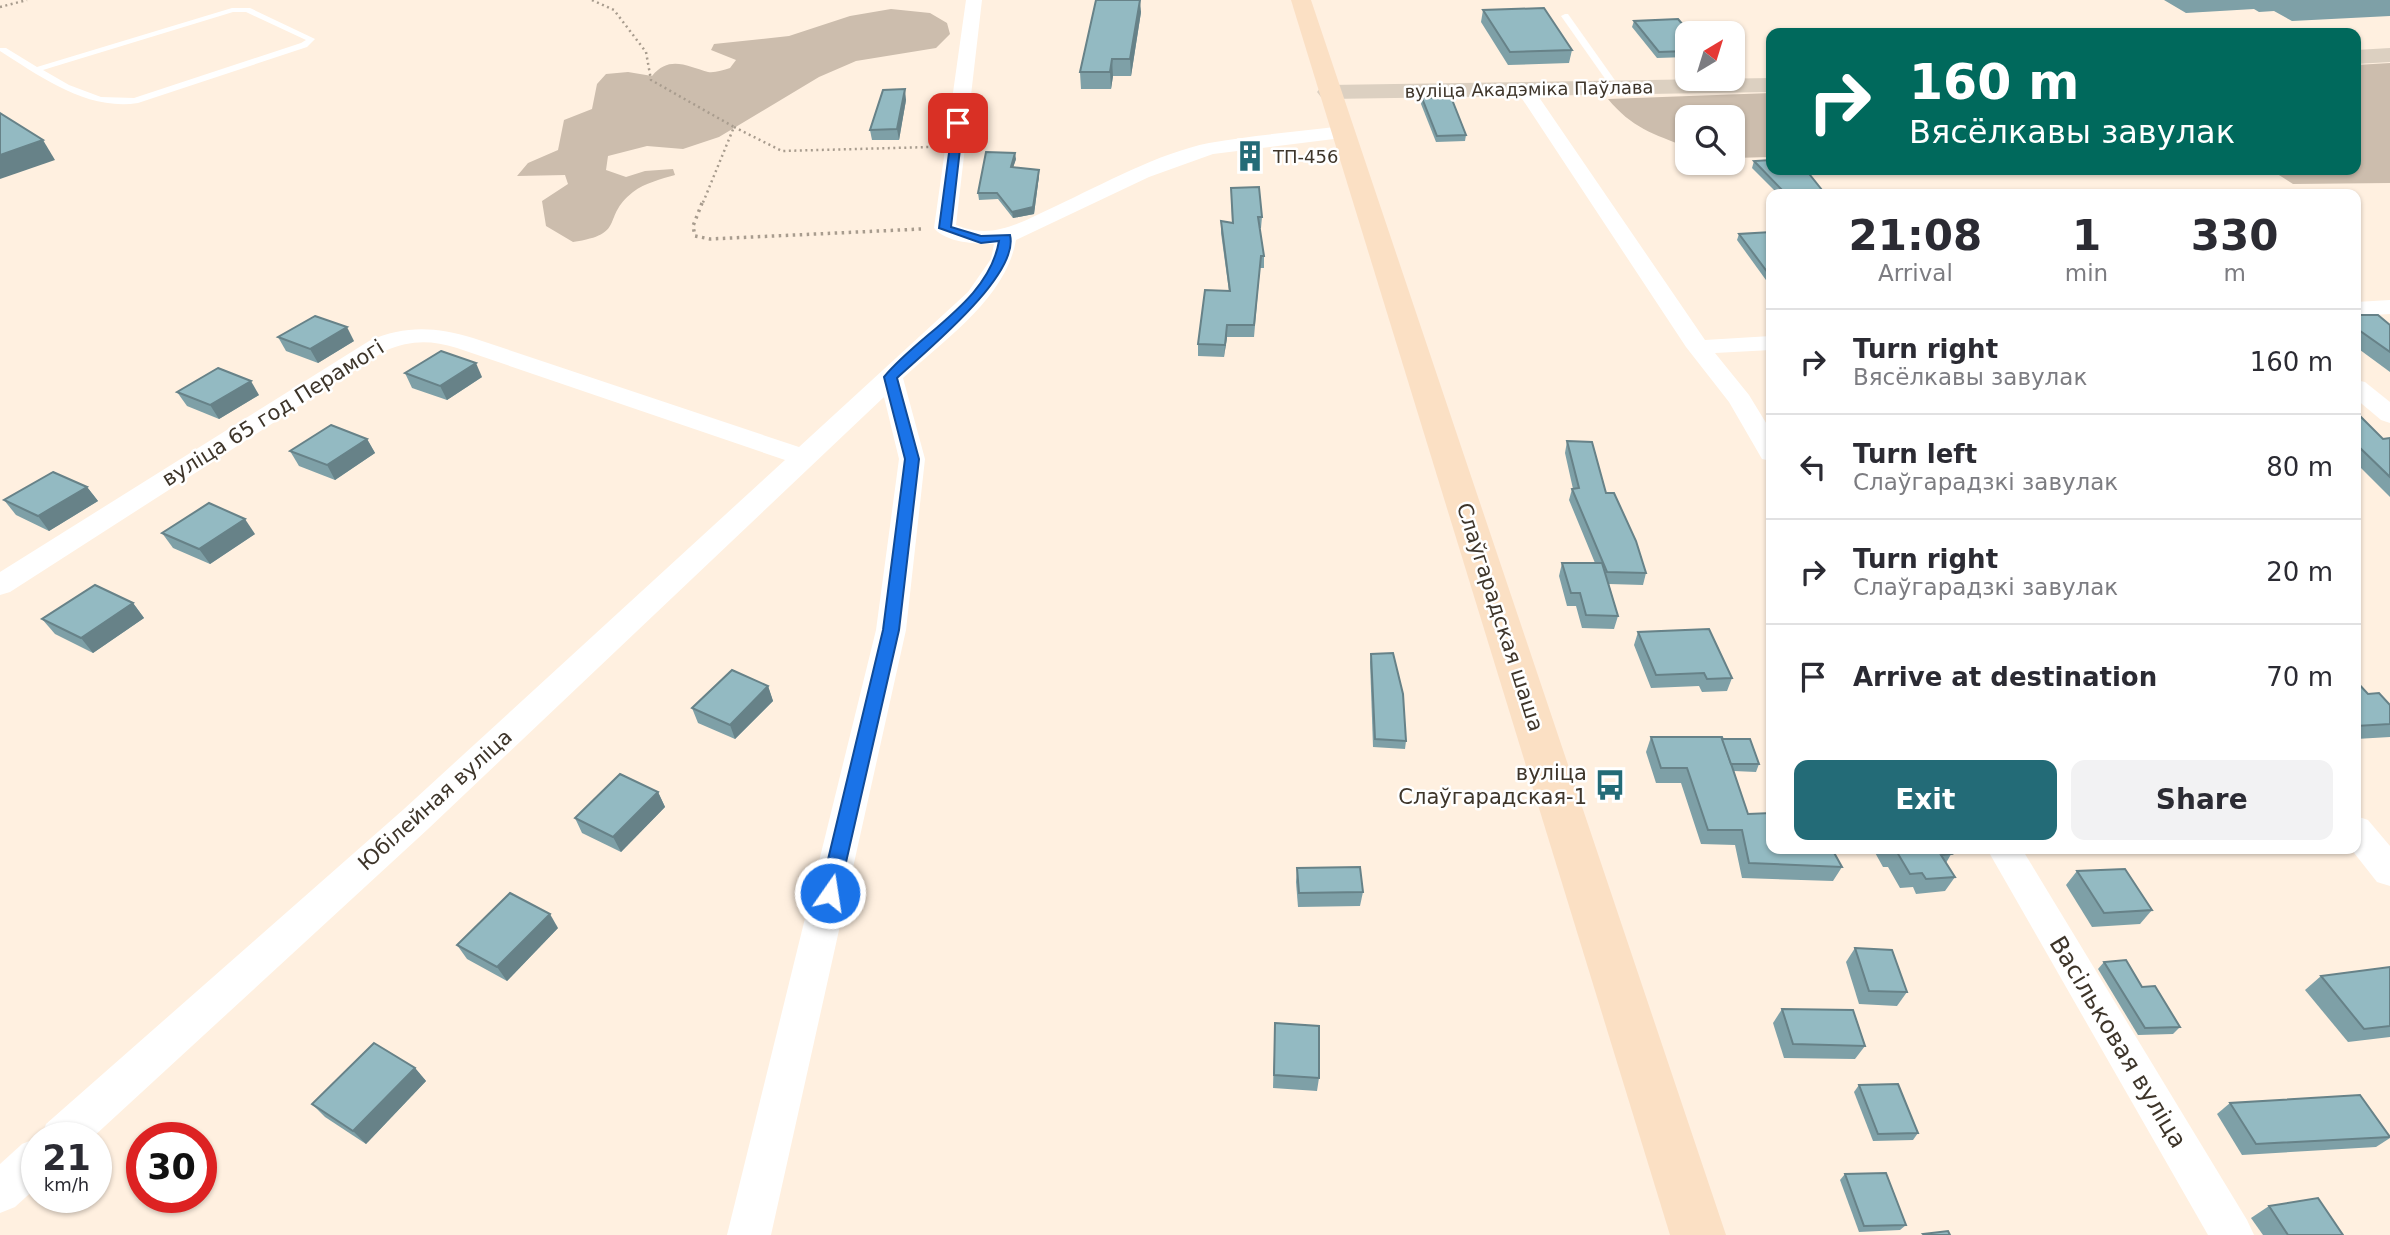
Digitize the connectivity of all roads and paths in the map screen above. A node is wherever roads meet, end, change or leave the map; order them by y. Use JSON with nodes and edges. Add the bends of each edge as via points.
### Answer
{"nodes":[{"id":1,"x":27,"y":0,"type":"edge"},
{"id":2,"x":592,"y":0,"type":"edge"},
{"id":3,"x":974,"y":0,"type":"edge"},
{"id":4,"x":1301,"y":0,"type":"edge"},
{"id":5,"x":0,"y":7,"type":"edge"},
{"id":6,"x":1565,"y":16,"type":"dead end"},
{"id":7,"x":3,"y":50,"type":"dead end"},
{"id":8,"x":2390,"y":55,"type":"edge"},
{"id":9,"x":2361,"y":57,"type":"edge"},
{"id":10,"x":38,"y":69,"type":"junction"},
{"id":11,"x":1766,"y":85,"type":"edge"},
{"id":12,"x":1616,"y":88,"type":"junction"},
{"id":13,"x":1526,"y":90,"type":"junction"},
{"id":14,"x":1329,"y":92,"type":"junction"},
{"id":15,"x":734,"y":127,"type":"junction"},
{"id":16,"x":1342,"y":132,"type":"junction"},
{"id":17,"x":955,"y":146,"type":"junction"},
{"id":18,"x":945,"y":228,"type":"junction"},
{"id":19,"x":1006,"y":237,"type":"junction"},
{"id":20,"x":2390,"y":307,"type":"edge"},
{"id":21,"x":2361,"y":309,"type":"edge"},
{"id":22,"x":1766,"y":343,"type":"edge"},
{"id":23,"x":1698,"y":347,"type":"junction"},
{"id":24,"x":891,"y":377,"type":"junction"},
{"id":25,"x":2361,"y":391,"type":"edge"},
{"id":26,"x":2390,"y":415,"type":"edge"},
{"id":27,"x":1766,"y":444,"type":"edge"},
{"id":28,"x":805,"y":458,"type":"junction"},
{"id":29,"x":0,"y":585,"type":"edge"},
{"id":30,"x":2361,"y":836,"type":"edge"},
{"id":31,"x":2007,"y":854,"type":"edge"},
{"id":32,"x":2390,"y":871,"type":"edge"},
{"id":33,"x":79,"y":1122,"type":"edge"},
{"id":34,"x":21,"y":1173,"type":"edge"},
{"id":35,"x":0,"y":1192,"type":"edge"},
{"id":36,"x":749,"y":1235,"type":"edge"},
{"id":37,"x":1698,"y":1235,"type":"edge"},
{"id":38,"x":2232,"y":1235,"type":"edge"}],
"edges":[{"from":1,"to":5,"type":"path"},
{"from":2,"to":15,"type":"path","via":[[614,10],[646,52],[650,80]]},
{"from":3,"to":17,"type":"street"},
{"from":4,"to":14,"type":"main road","name":"Слаўгарадская шаша"},
{"from":6,"to":12,"type":"lane"},
{"from":7,"to":10,"type":"lane"},
{"from":8,"to":9,"type":"main road"},
{"from":10,"to":10,"type":"lane","via":[[232,10],[247,10],[311,39],[120,103],[93,99]]},
{"from":11,"to":12,"type":"main road","name":"вуліца Акадэміка Паўлава"},
{"from":12,"to":13,"type":"main road","name":"вуліца Акадэміка Паўлава"},
{"from":13,"to":14,"type":"main road","name":"вуліца Акадэміка Паўлава"},
{"from":13,"to":23,"type":"street"},
{"from":14,"to":16,"type":"main road","name":"Слаўгарадская шаша"},
{"from":15,"to":17,"type":"path","via":[[782,151]]},
{"from":15,"to":18,"type":"path","via":[[693,226],[695,236]]},
{"from":16,"to":19,"type":"street","via":[[1210,149],[1142,173]]},
{"from":16,"to":37,"type":"main road","name":"Слаўгарадская шаша"},
{"from":17,"to":18,"type":"street"},
{"from":18,"to":19,"type":"street","via":[[981,239]]},
{"from":19,"to":24,"type":"street","name":"Юбілейная вуліца","via":[[1002,259],[976,297]]},
{"from":20,"to":21,"type":"street"},
{"from":22,"to":23,"type":"street"},
{"from":23,"to":27,"type":"street","via":[[1740,400]]},
{"from":24,"to":28,"type":"street","name":"Юбілейная вуліца"},
{"from":24,"to":36,"type":"street","via":[[912,459],[891,630]]},
{"from":25,"to":26,"type":"street"},
{"from":28,"to":29,"type":"street","name":"вуліца 65 год Перамогі","via":[[465,343],[431,333],[412,334],[377,346]]},
{"from":28,"to":33,"type":"street","name":"Юбілейная вуліца","via":[[426,810]]},
{"from":30,"to":32,"type":"street"},
{"from":31,"to":38,"type":"street","name":"Васільковая вуліца"},
{"from":34,"to":35,"type":"street"}]}
